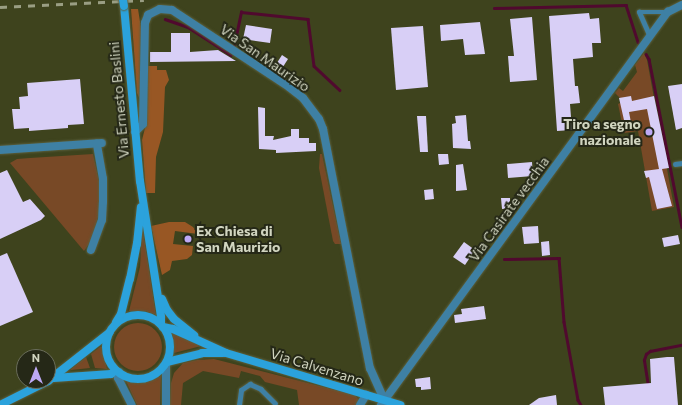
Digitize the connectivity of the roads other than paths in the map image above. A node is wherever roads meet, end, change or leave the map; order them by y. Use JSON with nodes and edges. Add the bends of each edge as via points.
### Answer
{"nodes":[{"id":1,"x":123,"y":3,"type":"edge"},
{"id":2,"x":682,"y":5,"type":"edge"},
{"id":3,"x":670,"y":10,"type":"junction"},
{"id":4,"x":650,"y":37,"type":"junction"},
{"id":5,"x":135,"y":132,"type":"junction"},
{"id":6,"x":0,"y":150,"type":"edge"},
{"id":7,"x":682,"y":163,"type":"edge"},
{"id":8,"x":675,"y":164,"type":"dead end"},
{"id":9,"x":142,"y":197,"type":"junction"},
{"id":10,"x":91,"y":250,"type":"dead end"},
{"id":11,"x":157,"y":289,"type":"junction"},
{"id":12,"x":162,"y":326,"type":"junction"},
{"id":13,"x":111,"y":330,"type":"junction"},
{"id":14,"x":209,"y":346,"type":"junction"},
{"id":15,"x":226,"y":353,"type":"junction"},
{"id":16,"x":166,"y":363,"type":"junction"},
{"id":17,"x":117,"y":371,"type":"junction"},
{"id":18,"x":56,"y":375,"type":"edge"},
{"id":19,"x":56,"y":379,"type":"edge"},
{"id":20,"x":32,"y":389,"type":"edge"},
{"id":21,"x":366,"y":395,"type":"junction"},
{"id":22,"x":382,"y":402,"type":"edge"},
{"id":23,"x":275,"y":403,"type":"dead end"},
{"id":24,"x":0,"y":405,"type":"edge"},
{"id":25,"x":132,"y":405,"type":"edge"},
{"id":26,"x":166,"y":405,"type":"edge"},
{"id":27,"x":239,"y":405,"type":"edge"},
{"id":28,"x":360,"y":405,"type":"edge"},
{"id":29,"x":400,"y":405,"type":"edge"}],
"edges":[{"from":1,"to":5,"type":"main road","name":"Via Ernesto Baslini"},
{"from":2,"to":3,"type":"street"},
{"from":3,"to":4,"type":"street","name":"Via Casirate vecchia"},
{"from":3,"to":4,"type":"lane","via":[[639,12]]},
{"from":4,"to":22,"type":"street","name":"Via Casirate vecchia"},
{"from":5,"to":9,"type":"main road","name":"Via Ernesto Baslini"},
{"from":5,"to":22,"type":"street","name":"Via San Maurizio","via":[[144,124],[145,23],[148,15],[160,9],[172,10],[290,87],[312,108],[323,129],[370,368]]},
{"from":6,"to":10,"type":"street","via":[[100,143],[103,180],[102,220]]},
{"from":7,"to":8,"type":"lane"},
{"from":9,"to":11,"type":"main road","name":"Via Ernesto Baslini"},
{"from":9,"to":13,"type":"main road","name":"Via Ernesto Baslini","via":[[130,279],[121,314]]},
{"from":11,"to":12,"type":"main road","name":"Via Ernesto Baslini"},
{"from":11,"to":14,"type":"main road","via":[[174,319]]},
{"from":12,"to":13,"type":"main road","via":[[147,316],[136,315],[126,317]]},
{"from":12,"to":14,"type":"main road","name":"Via Calvenzano"},
{"from":12,"to":16,"type":"main road","via":[[170,340]]},
{"from":13,"to":17,"type":"main road","via":[[106,342],[106,352]]},
{"from":13,"to":18,"type":"main road"},
{"from":14,"to":15,"type":"main road","name":"Via Calvenzano"},
{"from":15,"to":16,"type":"main road","name":"Via Calvenzano","via":[[202,353]]},
{"from":15,"to":21,"type":"main road","name":"Via Calvenzano"},
{"from":16,"to":17,"type":"main road","via":[[156,374],[142,379],[127,377]]},
{"from":16,"to":26,"type":"street"},
{"from":17,"to":19,"type":"main road","via":[[111,374]]},
{"from":17,"to":25,"type":"street"},
{"from":20,"to":24,"type":"main road"},
{"from":21,"to":22,"type":"main road","name":"Via Calvenzano"},
{"from":21,"to":28,"type":"street"},
{"from":22,"to":29,"type":"main road","name":"Via Calvenzano"},
{"from":23,"to":27,"type":"lane","via":[[261,389],[250,384],[241,390]]}]}
